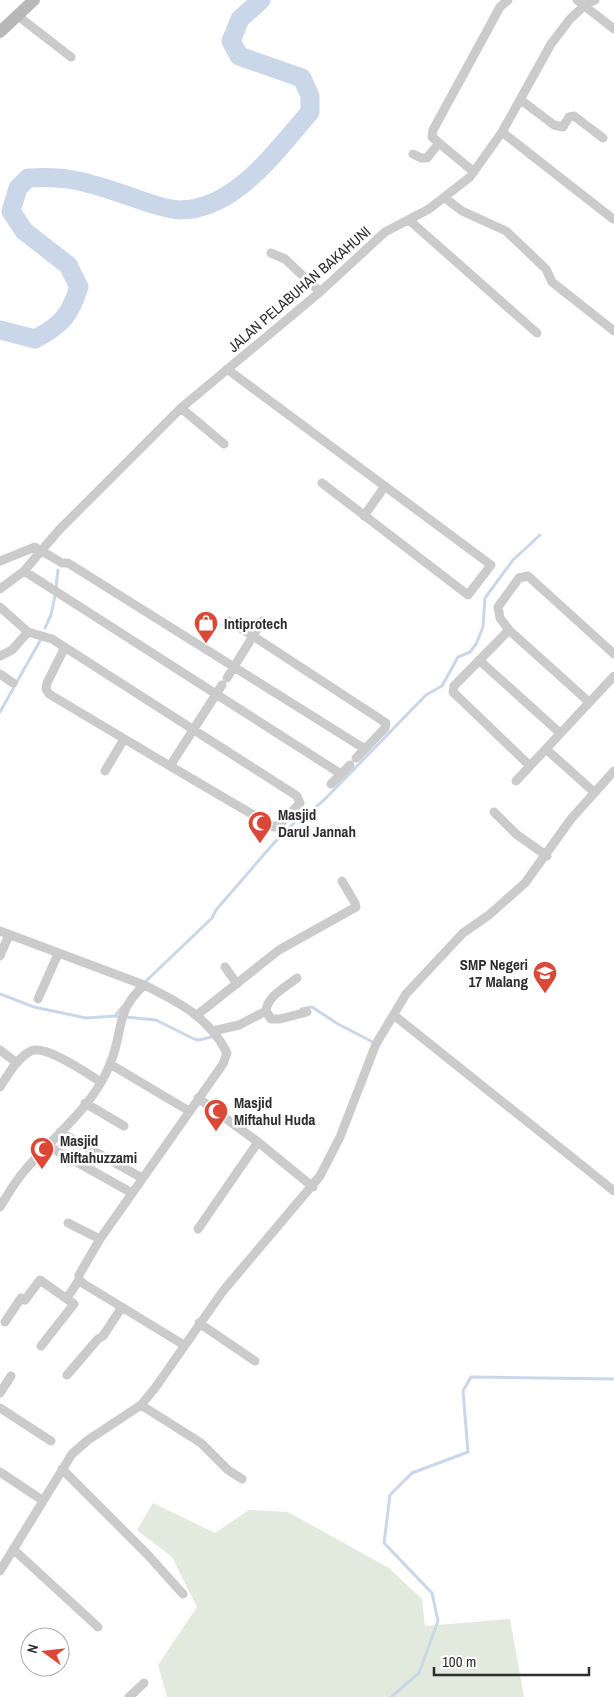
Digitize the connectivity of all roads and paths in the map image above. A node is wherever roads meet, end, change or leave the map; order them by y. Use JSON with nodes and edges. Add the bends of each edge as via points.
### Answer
{"nodes":[{"id":1,"x":34,"y":0,"type":"edge"},
{"id":2,"x":508,"y":0,"type":"edge"},
{"id":3,"x":595,"y":0,"type":"edge"},
{"id":4,"x":581,"y":2,"type":"edge"},
{"id":5,"x":18,"y":16,"type":"junction"},
{"id":6,"x":614,"y":29,"type":"edge"},
{"id":7,"x":0,"y":32,"type":"edge"},
{"id":8,"x":71,"y":56,"type":"dead end"},
{"id":9,"x":520,"y":100,"type":"junction"},
{"id":10,"x":502,"y":132,"type":"junction"},
{"id":11,"x":603,"y":138,"type":"dead end"},
{"id":12,"x":439,"y":143,"type":"junction"},
{"id":13,"x":412,"y":154,"type":"dead end"},
{"id":14,"x":474,"y":172,"type":"junction"},
{"id":15,"x":445,"y":198,"type":"junction"},
{"id":16,"x":612,"y":219,"type":"dead end"},
{"id":17,"x":409,"y":220,"type":"junction"},
{"id":18,"x":270,"y":253,"type":"dead end"},
{"id":19,"x":320,"y":292,"type":"junction"},
{"id":20,"x":614,"y":331,"type":"edge"},
{"id":21,"x":537,"y":333,"type":"dead end"},
{"id":22,"x":227,"y":369,"type":"junction"},
{"id":23,"x":181,"y":408,"type":"junction"},
{"id":24,"x":224,"y":444,"type":"dead end"},
{"id":25,"x":322,"y":483,"type":"dead end"},
{"id":26,"x":385,"y":486,"type":"junction"},
{"id":27,"x":364,"y":516,"type":"junction"},
{"id":28,"x":42,"y":550,"type":"junction"},
{"id":29,"x":0,"y":561,"type":"edge"},
{"id":30,"x":24,"y":571,"type":"junction"},
{"id":31,"x":0,"y":589,"type":"edge"},
{"id":32,"x":0,"y":607,"type":"edge"},
{"id":33,"x":229,"y":621,"type":"dead end"},
{"id":34,"x":262,"y":621,"type":"dead end"},
{"id":35,"x":509,"y":630,"type":"junction"},
{"id":36,"x":28,"y":632,"type":"junction"},
{"id":37,"x":253,"y":636,"type":"junction"},
{"id":38,"x":65,"y":647,"type":"junction"},
{"id":39,"x":614,"y":654,"type":"edge"},
{"id":40,"x":0,"y":656,"type":"edge"},
{"id":41,"x":479,"y":660,"type":"junction"},
{"id":42,"x":234,"y":667,"type":"junction"},
{"id":43,"x":0,"y":674,"type":"edge"},
{"id":44,"x":614,"y":676,"type":"edge"},
{"id":45,"x":13,"y":683,"type":"dead end"},
{"id":46,"x":216,"y":695,"type":"junction"},
{"id":47,"x":590,"y":702,"type":"junction"},
{"id":48,"x":193,"y":728,"type":"junction"},
{"id":49,"x":560,"y":733,"type":"junction"},
{"id":50,"x":124,"y":739,"type":"junction"},
{"id":51,"x":365,"y":749,"type":"junction"},
{"id":52,"x":546,"y":749,"type":"junction"},
{"id":53,"x":170,"y":766,"type":"junction"},
{"id":54,"x":530,"y":766,"type":"junction"},
{"id":55,"x":105,"y":771,"type":"dead end"},
{"id":56,"x":341,"y":774,"type":"junction"},
{"id":57,"x":612,"y":776,"type":"edge"},
{"id":58,"x":516,"y":780,"type":"dead end"},
{"id":59,"x":331,"y":784,"type":"dead end"},
{"id":60,"x":594,"y":792,"type":"junction"},
{"id":61,"x":494,"y":812,"type":"dead end"},
{"id":62,"x":547,"y":856,"type":"junction"},
{"id":63,"x":342,"y":881,"type":"dead end"},
{"id":64,"x":4,"y":933,"type":"edge"},
{"id":65,"x":58,"y":954,"type":"junction"},
{"id":66,"x":0,"y":956,"type":"edge"},
{"id":67,"x":225,"y":967,"type":"dead end"},
{"id":68,"x":297,"y":978,"type":"dead end"},
{"id":69,"x":237,"y":984,"type":"junction"},
{"id":70,"x":144,"y":985,"type":"junction"},
{"id":71,"x":38,"y":998,"type":"dead end"},
{"id":72,"x":307,"y":1012,"type":"dead end"},
{"id":73,"x":268,"y":1014,"type":"junction"},
{"id":74,"x":197,"y":1015,"type":"junction"},
{"id":75,"x":395,"y":1016,"type":"junction"},
{"id":76,"x":213,"y":1031,"type":"junction"},
{"id":77,"x":0,"y":1050,"type":"edge"},
{"id":78,"x":17,"y":1063,"type":"junction"},
{"id":79,"x":110,"y":1064,"type":"junction"},
{"id":80,"x":101,"y":1082,"type":"junction"},
{"id":81,"x":0,"y":1087,"type":"edge"},
{"id":82,"x":198,"y":1098,"type":"junction"},
{"id":83,"x":85,"y":1103,"type":"junction"},
{"id":84,"x":189,"y":1112,"type":"junction"},
{"id":85,"x":124,"y":1126,"type":"dead end"},
{"id":86,"x":60,"y":1132,"type":"junction"},
{"id":87,"x":258,"y":1142,"type":"junction"},
{"id":88,"x":48,"y":1146,"type":"junction"},
{"id":89,"x":142,"y":1178,"type":"junction"},
{"id":90,"x":313,"y":1187,"type":"junction"},
{"id":91,"x":614,"y":1191,"type":"edge"},
{"id":92,"x":132,"y":1193,"type":"junction"},
{"id":93,"x":0,"y":1207,"type":"edge"},
{"id":94,"x":68,"y":1223,"type":"dead end"},
{"id":95,"x":198,"y":1229,"type":"dead end"},
{"id":96,"x":100,"y":1239,"type":"junction"},
{"id":97,"x":79,"y":1280,"type":"junction"},
{"id":98,"x":67,"y":1298,"type":"junction"},
{"id":99,"x":122,"y":1307,"type":"junction"},
{"id":100,"x":5,"y":1322,"type":"dead end"},
{"id":101,"x":199,"y":1324,"type":"junction"},
{"id":102,"x":184,"y":1345,"type":"junction"},
{"id":103,"x":41,"y":1346,"type":"dead end"},
{"id":104,"x":255,"y":1361,"type":"dead end"},
{"id":105,"x":67,"y":1375,"type":"dead end"},
{"id":106,"x":11,"y":1376,"type":"dead end"},
{"id":107,"x":0,"y":1393,"type":"edge"},
{"id":108,"x":141,"y":1405,"type":"junction"},
{"id":109,"x":0,"y":1408,"type":"edge"},
{"id":110,"x":51,"y":1441,"type":"dead end"},
{"id":111,"x":62,"y":1470,"type":"junction"},
{"id":112,"x":0,"y":1472,"type":"edge"},
{"id":113,"x":242,"y":1479,"type":"dead end"},
{"id":114,"x":42,"y":1500,"type":"junction"},
{"id":115,"x":13,"y":1549,"type":"junction"},
{"id":116,"x":0,"y":1572,"type":"edge"},
{"id":117,"x":182,"y":1594,"type":"dead end"},
{"id":118,"x":98,"y":1627,"type":"dead end"},
{"id":119,"x":144,"y":1684,"type":"dead end"},
{"id":120,"x":128,"y":1697,"type":"edge"}],
"edges":[{"from":1,"to":5,"type":"street"},
{"from":2,"to":12,"type":"street","via":[[500,7],[433,130],[432,137]]},
{"from":3,"to":4,"type":"street","name":"JALAN PELABUHAN BAKAHUNI"},
{"from":4,"to":6,"type":"street"},
{"from":4,"to":9,"type":"street","name":"JALAN PELABUHAN BAKAHUNI","via":[[551,44]]},
{"from":5,"to":7,"type":"street"},
{"from":5,"to":8,"type":"street"},
{"from":9,"to":10,"type":"street","name":"JALAN PELABUHAN BAKAHUNI"},
{"from":9,"to":11,"type":"street","via":[[554,125],[563,127],[569,117],[574,116]]},
{"from":10,"to":14,"type":"street","name":"JALAN PELABUHAN BAKAHUNI"},
{"from":10,"to":16,"type":"street"},
{"from":12,"to":13,"type":"street","via":[[427,158]]},
{"from":12,"to":14,"type":"street"},
{"from":14,"to":15,"type":"street","name":"JALAN PELABUHAN BAKAHUNI"},
{"from":15,"to":17,"type":"street","name":"JALAN PELABUHAN BAKAHUNI"},
{"from":15,"to":20,"type":"street","via":[[462,211],[506,231],[546,269],[552,282]]},
{"from":17,"to":19,"type":"street","name":"JALAN PELABUHAN BAKAHUNI","via":[[385,232]]},
{"from":17,"to":21,"type":"street"},
{"from":18,"to":19,"type":"street","via":[[285,259]]},
{"from":19,"to":22,"type":"street","name":"JALAN PELABUHAN BAKAHUNI"},
{"from":22,"to":23,"type":"street","name":"JALAN PELABUHAN BAKAHUNI"},
{"from":22,"to":26,"type":"street"},
{"from":23,"to":24,"type":"street"},
{"from":23,"to":28,"type":"street","name":"JALAN PELABUHAN BAKAHUNI"},
{"from":25,"to":27,"type":"street"},
{"from":26,"to":27,"type":"street"},
{"from":26,"to":27,"type":"street","via":[[491,565],[468,595]]},
{"from":28,"to":29,"type":"street","via":[[29,548]]},
{"from":28,"to":30,"type":"street","name":"JALAN PELABUHAN BAKAHUNI"},
{"from":28,"to":42,"type":"street","via":[[128,599]]},
{"from":30,"to":31,"type":"street","name":"JALAN PELABUHAN BAKAHUNI"},
{"from":30,"to":46,"type":"street"},
{"from":32,"to":36,"type":"street"},
{"from":33,"to":37,"type":"street"},
{"from":34,"to":37,"type":"street"},
{"from":35,"to":39,"type":"street","via":[[500,618],[498,607],[519,578],[528,576]]},
{"from":35,"to":41,"type":"street"},
{"from":35,"to":47,"type":"street"},
{"from":36,"to":38,"type":"street","via":[[43,635]]},
{"from":36,"to":40,"type":"street","via":[[12,650]]},
{"from":37,"to":42,"type":"street"},
{"from":37,"to":51,"type":"street","via":[[386,723]]},
{"from":38,"to":48,"type":"street"},
{"from":38,"to":50,"type":"street","via":[[47,683],[49,694]]},
{"from":41,"to":49,"type":"street"},
{"from":41,"to":54,"type":"street","via":[[454,686],[454,696]]},
{"from":42,"to":46,"type":"street"},
{"from":42,"to":51,"type":"street"},
{"from":43,"to":45,"type":"street"},
{"from":44,"to":47,"type":"street"},
{"from":46,"to":48,"type":"street"},
{"from":46,"to":56,"type":"street"},
{"from":47,"to":49,"type":"street"},
{"from":48,"to":53,"type":"street"},
{"from":48,"to":53,"type":"street","via":[[298,796],[300,803],[274,827]]},
{"from":49,"to":52,"type":"street"},
{"from":50,"to":53,"type":"street"},
{"from":50,"to":55,"type":"street"},
{"from":51,"to":56,"type":"street"},
{"from":52,"to":54,"type":"street"},
{"from":52,"to":60,"type":"street"},
{"from":54,"to":58,"type":"street"},
{"from":56,"to":59,"type":"street"},
{"from":57,"to":60,"type":"street"},
{"from":60,"to":62,"type":"street","via":[[571,819]]},
{"from":61,"to":62,"type":"street","via":[[516,834]]},
{"from":62,"to":75,"type":"street","via":[[517,891],[463,933],[437,959],[406,994]]},
{"from":63,"to":69,"type":"street","via":[[356,907],[279,950]]},
{"from":64,"to":65,"type":"street"},
{"from":64,"to":66,"type":"street"},
{"from":65,"to":70,"type":"street"},
{"from":65,"to":71,"type":"street"},
{"from":67,"to":69,"type":"street"},
{"from":68,"to":73,"type":"street","via":[[269,1002]]},
{"from":69,"to":74,"type":"street"},
{"from":70,"to":74,"type":"street"},
{"from":70,"to":79,"type":"street","via":[[122,1015]]},
{"from":72,"to":73,"type":"street","via":[[280,1019]]},
{"from":73,"to":76,"type":"street"},
{"from":74,"to":76,"type":"street"},
{"from":75,"to":90,"type":"street","via":[[376,1044],[340,1136]]},
{"from":75,"to":91,"type":"street"},
{"from":76,"to":82,"type":"street","via":[[227,1053],[226,1058]]},
{"from":77,"to":78,"type":"street"},
{"from":78,"to":80,"type":"street","via":[[38,1050],[62,1059]]},
{"from":78,"to":81,"type":"street"},
{"from":79,"to":80,"type":"street"},
{"from":79,"to":84,"type":"street"},
{"from":80,"to":83,"type":"street"},
{"from":82,"to":84,"type":"street"},
{"from":82,"to":87,"type":"street"},
{"from":83,"to":85,"type":"street"},
{"from":83,"to":86,"type":"street"},
{"from":84,"to":89,"type":"street"},
{"from":86,"to":88,"type":"street"},
{"from":86,"to":89,"type":"street"},
{"from":87,"to":90,"type":"street"},
{"from":87,"to":95,"type":"street"},
{"from":88,"to":92,"type":"street"},
{"from":88,"to":93,"type":"street","via":[[25,1170]]},
{"from":89,"to":92,"type":"street"},
{"from":90,"to":101,"type":"street","via":[[223,1291]]},
{"from":92,"to":96,"type":"street"},
{"from":94,"to":96,"type":"street"},
{"from":96,"to":97,"type":"street","via":[[81,1270]]},
{"from":97,"to":98,"type":"street"},
{"from":97,"to":99,"type":"street"},
{"from":98,"to":100,"type":"street","via":[[40,1280],[25,1300],[21,1298]]},
{"from":98,"to":103,"type":"street","via":[[74,1304]]},
{"from":99,"to":102,"type":"street"},
{"from":99,"to":105,"type":"street","via":[[104,1336]]},
{"from":101,"to":102,"type":"street"},
{"from":101,"to":104,"type":"street"},
{"from":102,"to":108,"type":"street"},
{"from":106,"to":107,"type":"street"},
{"from":108,"to":111,"type":"street","via":[[88,1440],[72,1454]]},
{"from":108,"to":113,"type":"street","via":[[201,1443]]},
{"from":109,"to":110,"type":"street"},
{"from":111,"to":114,"type":"street"},
{"from":111,"to":117,"type":"street","via":[[147,1554]]},
{"from":112,"to":114,"type":"street"},
{"from":114,"to":115,"type":"street"},
{"from":115,"to":116,"type":"street"},
{"from":115,"to":118,"type":"street"},
{"from":119,"to":120,"type":"street"}]}
